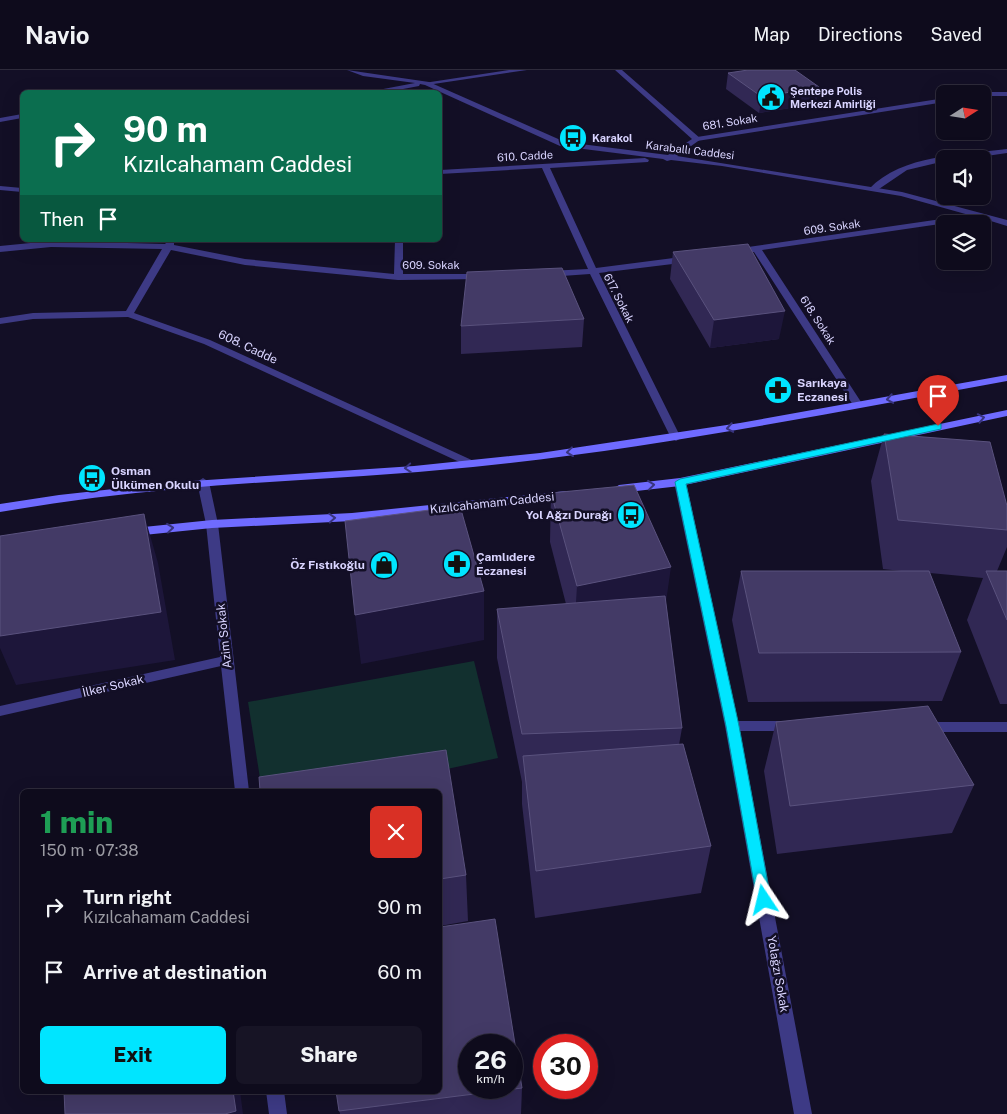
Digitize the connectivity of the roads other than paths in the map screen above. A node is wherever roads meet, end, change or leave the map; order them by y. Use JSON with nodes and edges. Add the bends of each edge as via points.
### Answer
{"nodes":[{"id":1,"x":350,"y":70,"type":"edge"},
{"id":2,"x":524,"y":70,"type":"edge"},
{"id":3,"x":618,"y":70,"type":"edge"},
{"id":4,"x":427,"y":83,"type":"junction"},
{"id":5,"x":389,"y":90,"type":"edge"},
{"id":6,"x":991,"y":94,"type":"edge"},
{"id":7,"x":1007,"y":94,"type":"edge"},
{"id":8,"x":936,"y":101,"type":"edge"},
{"id":9,"x":20,"y":116,"type":"edge"},
{"id":10,"x":0,"y":120,"type":"edge"},
{"id":11,"x":697,"y":139,"type":"junction"},
{"id":12,"x":1007,"y":151,"type":"edge"},
{"id":13,"x":991,"y":153,"type":"edge"},
{"id":14,"x":670,"y":159,"type":"junction"},
{"id":15,"x":936,"y":161,"type":"edge"},
{"id":16,"x":545,"y":166,"type":"junction"},
{"id":17,"x":442,"y":172,"type":"edge"},
{"id":18,"x":0,"y":188,"type":"edge"},
{"id":19,"x":873,"y":189,"type":"junction"},
{"id":20,"x":20,"y":190,"type":"edge"},
{"id":21,"x":976,"y":215,"type":"edge"},
{"id":22,"x":991,"y":219,"type":"edge"},
{"id":23,"x":936,"y":223,"type":"edge"},
{"id":24,"x":1007,"y":223,"type":"edge"},
{"id":25,"x":399,"y":242,"type":"edge"},
{"id":26,"x":171,"y":244,"type":"edge"},
{"id":27,"x":0,"y":249,"type":"edge"},
{"id":28,"x":757,"y":249,"type":"junction"},
{"id":29,"x":722,"y":254,"type":"edge"},
{"id":30,"x":697,"y":258,"type":"edge"},
{"id":31,"x":593,"y":271,"type":"junction"},
{"id":32,"x":540,"y":274,"type":"edge"},
{"id":33,"x":491,"y":276,"type":"edge"},
{"id":34,"x":398,"y":277,"type":"junction"},
{"id":35,"x":130,"y":314,"type":"junction"},
{"id":36,"x":0,"y":321,"type":"edge"},
{"id":37,"x":1007,"y":378,"type":"edge"},
{"id":38,"x":858,"y":405,"type":"junction"},
{"id":39,"x":1007,"y":413,"type":"edge"},
{"id":40,"x":676,"y":438,"type":"junction"},
{"id":41,"x":472,"y":464,"type":"junction"},
{"id":42,"x":204,"y":482,"type":"junction"},
{"id":43,"x":680,"y":482,"type":"junction"},
{"id":44,"x":611,"y":490,"type":"edge"},
{"id":45,"x":581,"y":493,"type":"edge"},
{"id":46,"x":0,"y":508,"type":"edge"},
{"id":47,"x":212,"y":524,"type":"junction"},
{"id":48,"x":119,"y":534,"type":"edge"},
{"id":49,"x":227,"y":660,"type":"junction"},
{"id":50,"x":0,"y":711,"type":"edge"},
{"id":51,"x":732,"y":726,"type":"junction"},
{"id":52,"x":811,"y":726,"type":"edge"},
{"id":53,"x":909,"y":727,"type":"edge"},
{"id":54,"x":1007,"y":727,"type":"edge"},
{"id":55,"x":242,"y":789,"type":"edge"},
{"id":56,"x":275,"y":1094,"type":"edge"},
{"id":57,"x":278,"y":1114,"type":"edge"},
{"id":58,"x":803,"y":1114,"type":"edge"}],
"edges":[{"from":1,"to":4,"type":"street","name":"Karaballı Caddesi"},
{"from":2,"to":4,"type":"street"},
{"from":3,"to":11,"type":"street"},
{"from":4,"to":5,"type":"street"},
{"from":4,"to":14,"type":"street","name":"Karaballı Caddesi","via":[[563,144]]},
{"from":6,"to":7,"type":"street"},
{"from":8,"to":11,"type":"street","name":"681. Sokak"},
{"from":9,"to":10,"type":"street"},
{"from":11,"to":14,"type":"street"},
{"from":12,"to":13,"type":"street"},
{"from":14,"to":16,"type":"street","name":"610. Cadde"},
{"from":14,"to":19,"type":"street","name":"Karaballı Caddesi","via":[[722,164]]},
{"from":15,"to":19,"type":"street","via":[[904,168]]},
{"from":16,"to":17,"type":"street","name":"610. Cadde"},
{"from":16,"to":31,"type":"street","name":"617. Sokak"},
{"from":18,"to":20,"type":"street"},
{"from":19,"to":21,"type":"street","name":"Karaballı Caddesi"},
{"from":22,"to":24,"type":"street","name":"Karaballı Caddesi"},
{"from":23,"to":28,"type":"street","name":"609. Sokak"},
{"from":25,"to":34,"type":"street"},
{"from":26,"to":27,"type":"street","name":"609. Sokak","via":[[51,244]]},
{"from":26,"to":34,"type":"street","name":"609. Sokak","via":[[245,262]]},
{"from":26,"to":35,"type":"street"},
{"from":28,"to":29,"type":"street","name":"609. Sokak"},
{"from":28,"to":38,"type":"street","name":"618. Sokak"},
{"from":30,"to":31,"type":"street"},
{"from":31,"to":32,"type":"street"},
{"from":31,"to":40,"type":"street","name":"617. Sokak"},
{"from":33,"to":34,"type":"street","name":"609. Sokak"},
{"from":35,"to":36,"type":"street","name":"608. Cadde","via":[[33,316]]},
{"from":35,"to":41,"type":"street","name":"608. Cadde","via":[[207,342]]},
{"from":37,"to":38,"type":"main road","one_way":true},
{"from":38,"to":40,"type":"main road","one_way":true},
{"from":43,"to":39,"type":"main road","one_way":true},
{"from":40,"to":41,"type":"main road","one_way":true},
{"from":41,"to":42,"type":"main road","one_way":true},
{"from":42,"to":46,"type":"main road"},
{"from":42,"to":47,"type":"street","name":"Azim Sokak"},
{"from":44,"to":43,"type":"main road","one_way":true},
{"from":43,"to":51,"type":"street","name":"Yolağzı Sokak"},
{"from":47,"to":45,"type":"main road","name":"Kızılcahamam Caddesi","one_way":true,"via":[[352,517]]},
{"from":48,"to":47,"type":"main road","name":"Kızılcahamam Caddesi","one_way":true},
{"from":47,"to":49,"type":"street","name":"Azim Sokak"},
{"from":49,"to":50,"type":"street","name":"İlker Sokak"},
{"from":49,"to":55,"type":"street","name":"Azim Sokak"},
{"from":51,"to":52,"type":"street"},
{"from":51,"to":58,"type":"street","name":"Yolağzı Sokak"},
{"from":53,"to":54,"type":"street"},
{"from":56,"to":57,"type":"street"}]}
